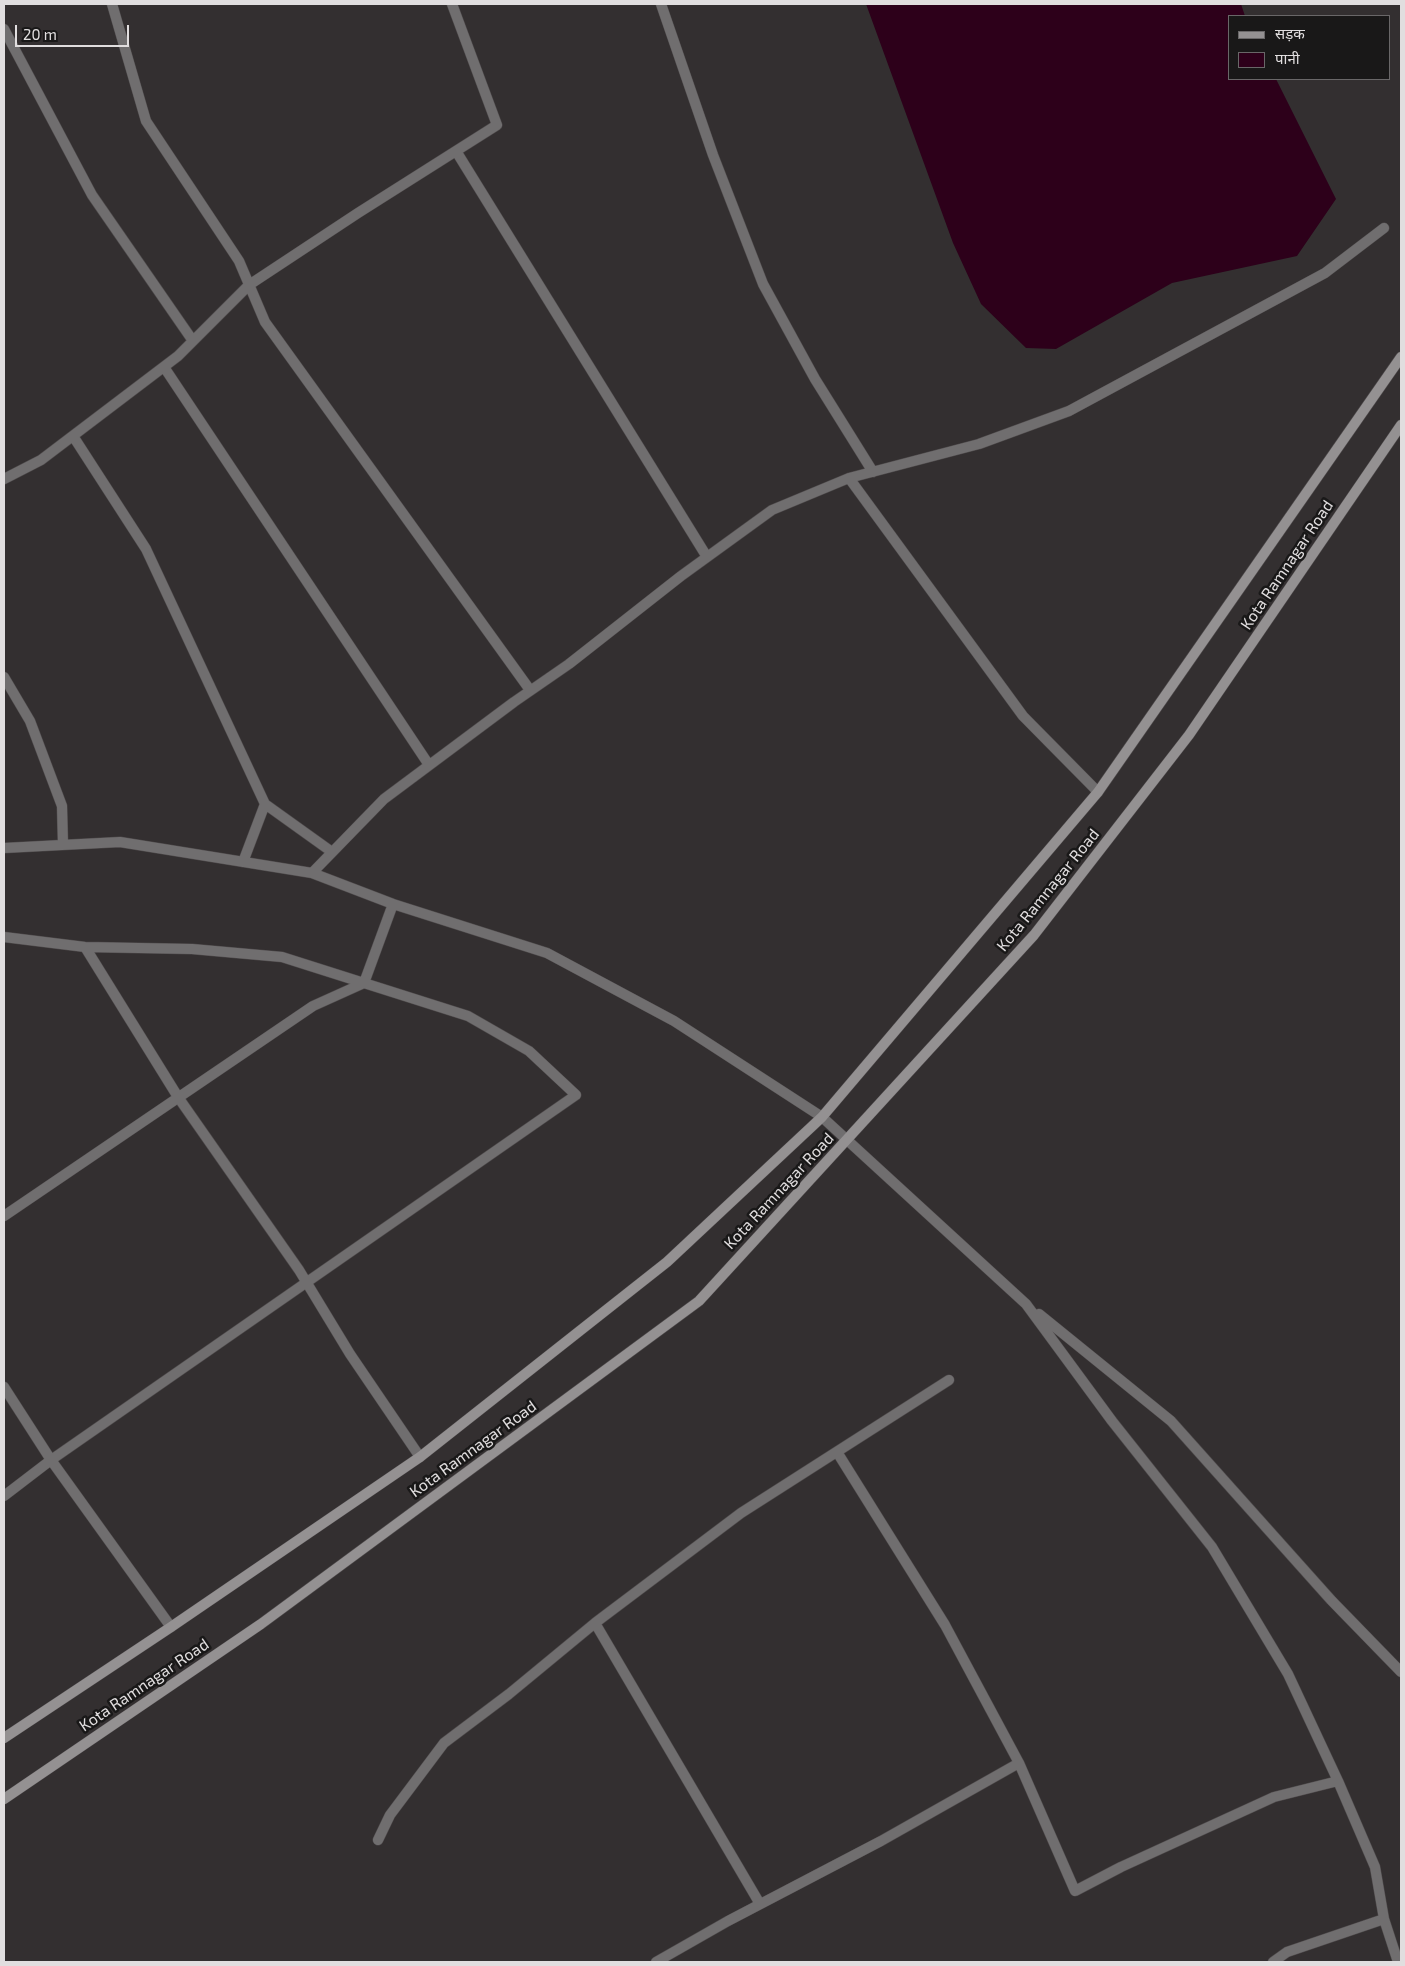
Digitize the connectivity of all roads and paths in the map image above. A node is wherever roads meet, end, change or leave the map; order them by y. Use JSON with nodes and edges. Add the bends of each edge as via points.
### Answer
{"nodes":[{"id":1,"x":112,"y":4,"type":"edge"},
{"id":2,"x":452,"y":4,"type":"edge"},
{"id":3,"x":661,"y":4,"type":"edge"},
{"id":4,"x":4,"y":29,"type":"edge"},
{"id":5,"x":456,"y":151,"type":"junction"},
{"id":6,"x":1384,"y":228,"type":"dead end"},
{"id":7,"x":250,"y":285,"type":"junction"},
{"id":8,"x":193,"y":341,"type":"junction"},
{"id":9,"x":1401,"y":357,"type":"edge"},
{"id":10,"x":164,"y":367,"type":"junction"},
{"id":11,"x":1401,"y":425,"type":"edge"},
{"id":12,"x":72,"y":436,"type":"junction"},
{"id":13,"x":873,"y":472,"type":"junction"},
{"id":14,"x":849,"y":478,"type":"junction"},
{"id":15,"x":4,"y":479,"type":"edge"},
{"id":16,"x":707,"y":557,"type":"junction"},
{"id":17,"x":4,"y":677,"type":"edge"},
{"id":18,"x":530,"y":690,"type":"junction"},
{"id":19,"x":429,"y":765,"type":"junction"},
{"id":20,"x":1098,"y":792,"type":"junction"},
{"id":21,"x":264,"y":804,"type":"junction"},
{"id":22,"x":63,"y":845,"type":"junction"},
{"id":23,"x":4,"y":848,"type":"edge"},
{"id":24,"x":332,"y":852,"type":"junction"},
{"id":25,"x":244,"y":862,"type":"junction"},
{"id":26,"x":312,"y":873,"type":"junction"},
{"id":27,"x":393,"y":904,"type":"junction"},
{"id":28,"x":4,"y":937,"type":"edge"},
{"id":29,"x":85,"y":947,"type":"junction"},
{"id":30,"x":364,"y":983,"type":"junction"},
{"id":31,"x":178,"y":1097,"type":"junction"},
{"id":32,"x":822,"y":1117,"type":"junction"},
{"id":33,"x":847,"y":1140,"type":"junction"},
{"id":34,"x":4,"y":1216,"type":"edge"},
{"id":35,"x":306,"y":1283,"type":"junction"},
{"id":36,"x":1026,"y":1304,"type":"junction"},
{"id":37,"x":949,"y":1380,"type":"dead end"},
{"id":38,"x":4,"y":1387,"type":"edge"},
{"id":39,"x":836,"y":1452,"type":"junction"},
{"id":40,"x":420,"y":1457,"type":"junction"},
{"id":41,"x":51,"y":1460,"type":"junction"},
{"id":42,"x":4,"y":1496,"type":"edge"},
{"id":43,"x":595,"y":1623,"type":"junction"},
{"id":44,"x":172,"y":1627,"type":"junction"},
{"id":45,"x":1401,"y":1672,"type":"edge"},
{"id":46,"x":4,"y":1738,"type":"edge"},
{"id":47,"x":1019,"y":1763,"type":"junction"},
{"id":48,"x":1338,"y":1781,"type":"junction"},
{"id":49,"x":4,"y":1799,"type":"edge"},
{"id":50,"x":378,"y":1840,"type":"dead end"},
{"id":51,"x":760,"y":1904,"type":"junction"},
{"id":52,"x":1384,"y":1919,"type":"junction"},
{"id":53,"x":656,"y":1962,"type":"edge"},
{"id":54,"x":1273,"y":1962,"type":"edge"},
{"id":55,"x":1398,"y":1962,"type":"edge"}],
"edges":[{"from":1,"to":7,"type":"street","via":[[146,121],[239,261]]},
{"from":2,"to":5,"type":"street","via":[[498,125]]},
{"from":3,"to":13,"type":"street","via":[[713,155],[763,284],[815,379]]},
{"from":4,"to":8,"type":"street","via":[[92,195]]},
{"from":5,"to":7,"type":"street"},
{"from":5,"to":16,"type":"street"},
{"from":6,"to":13,"type":"street","via":[[1326,273],[1069,411],[979,444]]},
{"from":7,"to":8,"type":"street"},
{"from":7,"to":18,"type":"street","via":[[266,322]]},
{"from":8,"to":10,"type":"street"},
{"from":9,"to":20,"type":"street"},
{"from":10,"to":12,"type":"street"},
{"from":10,"to":19,"type":"street"},
{"from":11,"to":33,"type":"street","name":"Kota Ramnagar Road","via":[[1189,734],[1076,881],[1034,935]]},
{"from":12,"to":15,"type":"street","via":[[41,460]]},
{"from":12,"to":21,"type":"street","via":[[146,549]]},
{"from":13,"to":14,"type":"street"},
{"from":14,"to":16,"type":"street","via":[[772,510]]},
{"from":14,"to":20,"type":"street","via":[[1023,716]]},
{"from":16,"to":18,"type":"street","via":[[569,664]]},
{"from":17,"to":22,"type":"street","via":[[30,722],[62,806]]},
{"from":18,"to":19,"type":"street"},
{"from":19,"to":24,"type":"street","via":[[384,799]]},
{"from":20,"to":32,"type":"street"},
{"from":21,"to":24,"type":"street"},
{"from":21,"to":25,"type":"street"},
{"from":22,"to":23,"type":"street"},
{"from":22,"to":25,"type":"street","via":[[120,842]]},
{"from":24,"to":26,"type":"street"},
{"from":25,"to":26,"type":"street"},
{"from":26,"to":27,"type":"street"},
{"from":27,"to":30,"type":"street"},
{"from":27,"to":32,"type":"street","via":[[547,953],[674,1021]]},
{"from":28,"to":29,"type":"street"},
{"from":29,"to":30,"type":"street","via":[[192,948],[282,957]]},
{"from":29,"to":31,"type":"street"},
{"from":30,"to":31,"type":"street","via":[[313,1006]]},
{"from":30,"to":35,"type":"street","via":[[468,1016],[529,1051],[576,1095]]},
{"from":31,"to":34,"type":"street"},
{"from":31,"to":35,"type":"street"},
{"from":32,"to":33,"type":"street"},
{"from":32,"to":40,"type":"street","via":[[667,1262]]},
{"from":33,"to":36,"type":"street"},
{"from":33,"to":49,"type":"street","name":"Kota Ramnagar Road","via":[[699,1302],[261,1624]]},
{"from":35,"to":40,"type":"street"},
{"from":35,"to":41,"type":"street"},
{"from":36,"to":45,"type":"street","via":[[1171,1421],[1331,1600]]},
{"from":36,"to":48,"type":"street","via":[[1112,1421],[1212,1546],[1288,1674]]},
{"from":37,"to":39,"type":"street"},
{"from":38,"to":41,"type":"street"},
{"from":39,"to":43,"type":"street","via":[[741,1513]]},
{"from":39,"to":47,"type":"street","via":[[945,1625]]},
{"from":40,"to":44,"type":"street"},
{"from":41,"to":42,"type":"street"},
{"from":41,"to":44,"type":"street"},
{"from":43,"to":50,"type":"street","via":[[444,1743],[390,1815]]},
{"from":43,"to":51,"type":"street"},
{"from":44,"to":46,"type":"street"},
{"from":47,"to":48,"type":"street","via":[[1075,1891],[1274,1797]]},
{"from":47,"to":51,"type":"street","via":[[881,1841]]},
{"from":48,"to":52,"type":"street","via":[[1375,1867]]},
{"from":51,"to":53,"type":"street"},
{"from":52,"to":54,"type":"street","via":[[1287,1952]]},
{"from":52,"to":55,"type":"street"}]}
